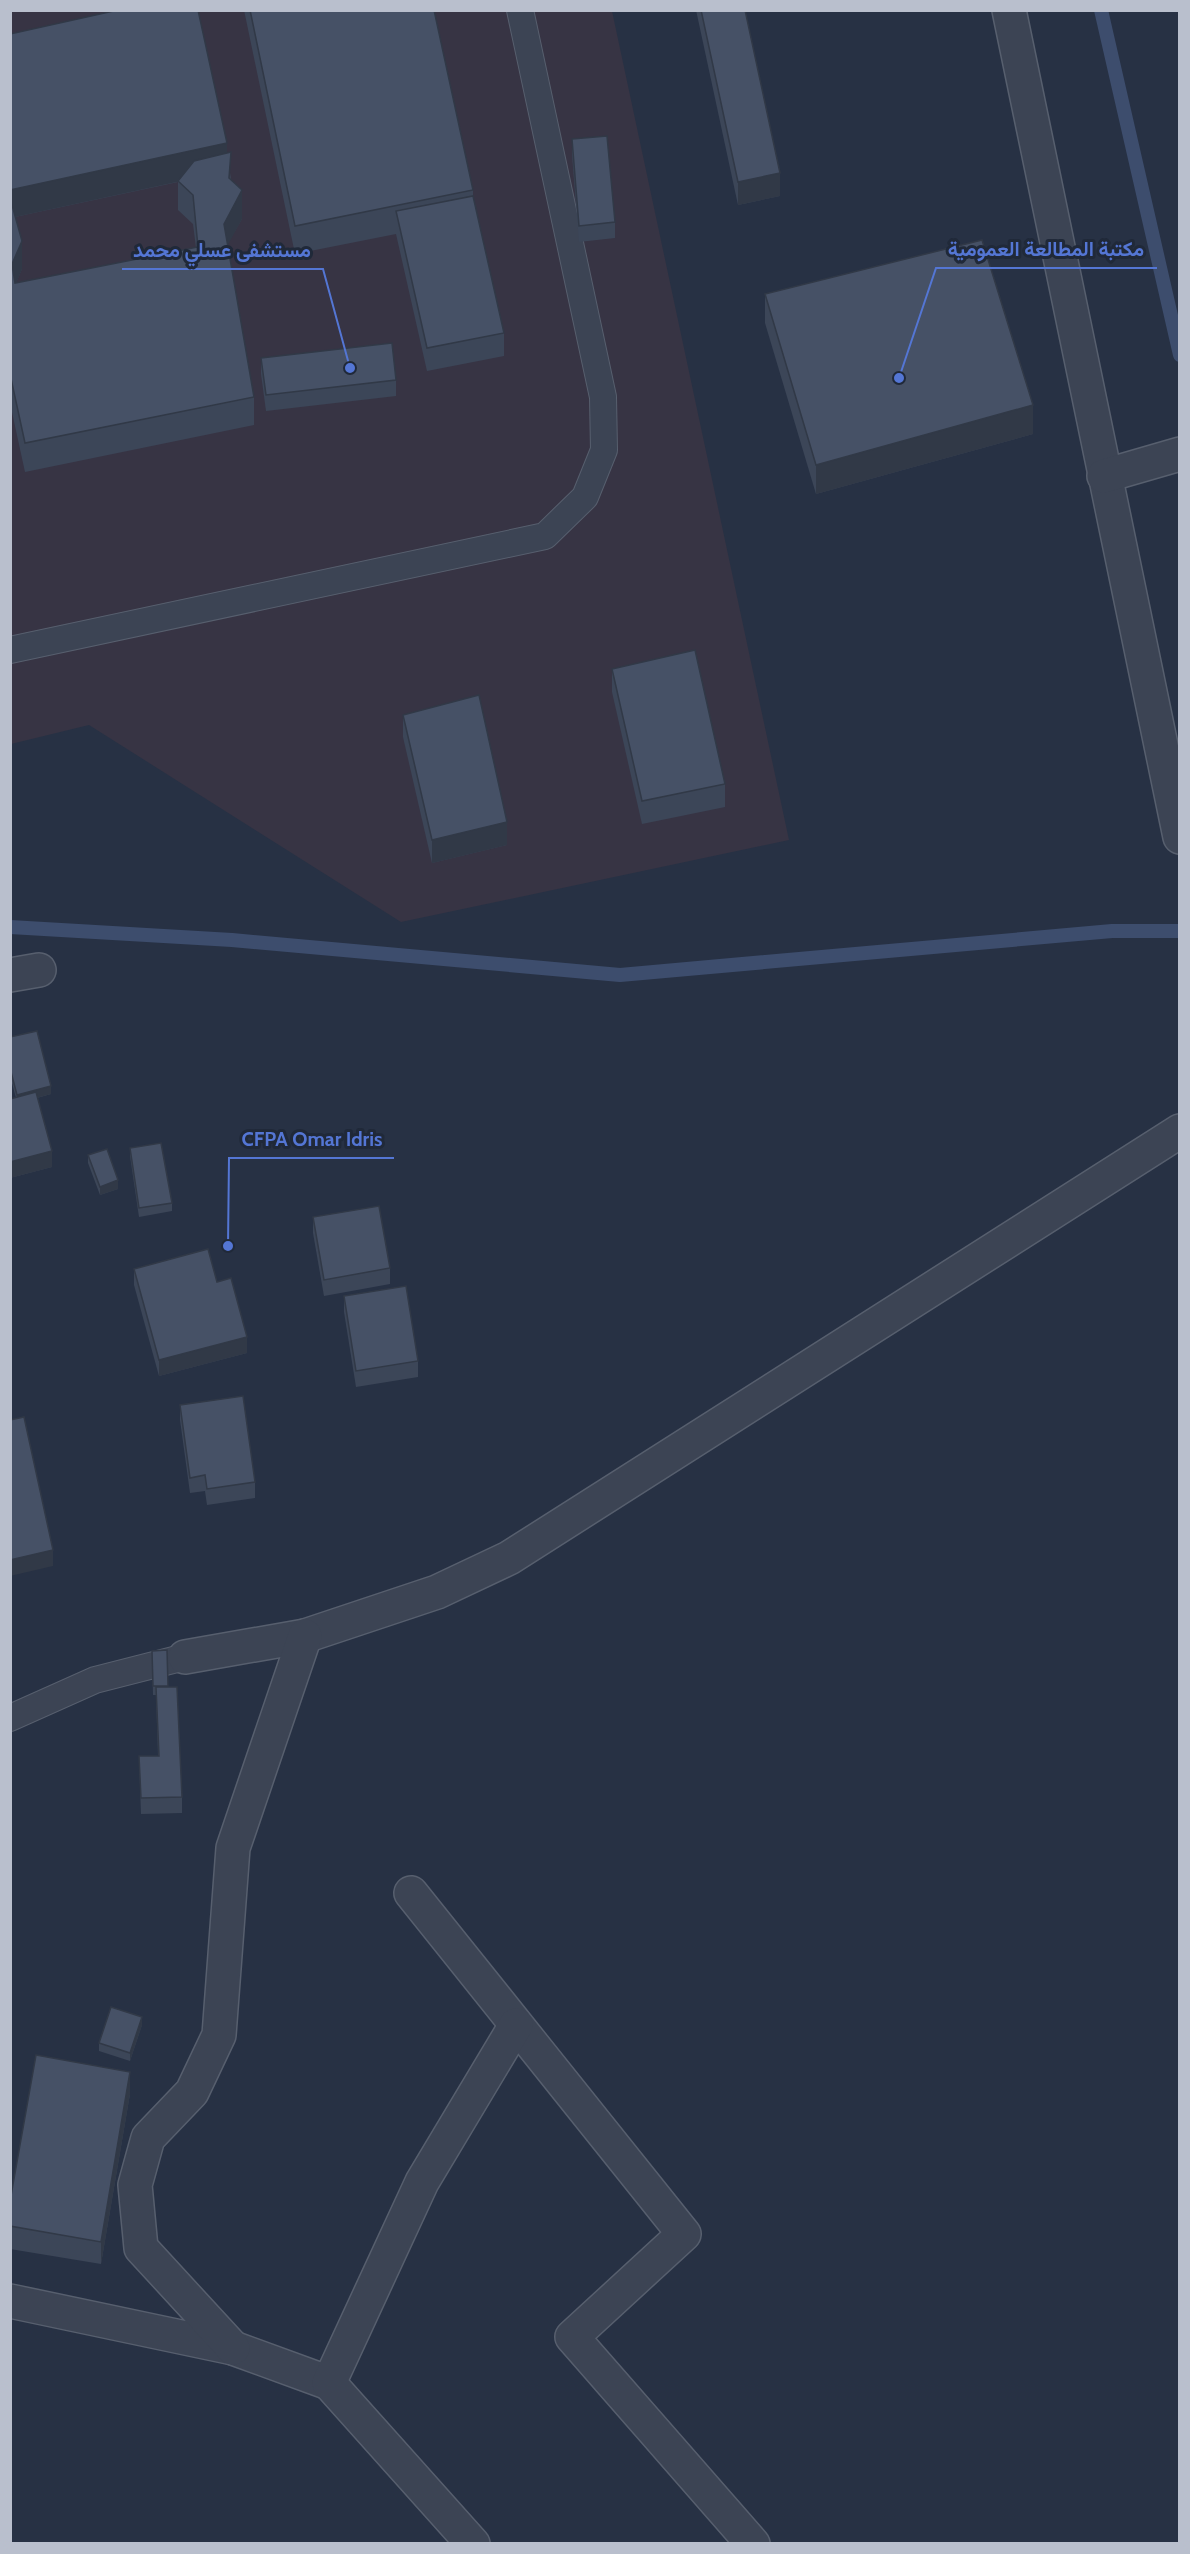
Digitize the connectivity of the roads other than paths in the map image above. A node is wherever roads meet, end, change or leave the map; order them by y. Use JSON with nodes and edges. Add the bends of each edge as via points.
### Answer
{"nodes":[{"id":1,"x":520,"y":10,"type":"edge"},
{"id":2,"x":1010,"y":10,"type":"edge"},
{"id":3,"x":1179,"y":454,"type":"edge"},
{"id":4,"x":1104,"y":476,"type":"junction"},
{"id":5,"x":10,"y":650,"type":"edge"},
{"id":6,"x":1179,"y":837,"type":"edge"},
{"id":7,"x":1179,"y":1131,"type":"edge"},
{"id":8,"x":305,"y":1636,"type":"junction"},
{"id":9,"x":185,"y":1657,"type":"joint"},
{"id":10,"x":10,"y":1718,"type":"edge"},
{"id":11,"x":411,"y":1893,"type":"dead end"},
{"id":12,"x":516,"y":2025,"type":"junction"},
{"id":13,"x":10,"y":2301,"type":"edge"},
{"id":14,"x":233,"y":2348,"type":"junction"},
{"id":15,"x":329,"y":2383,"type":"junction"},
{"id":16,"x":473,"y":2544,"type":"edge"},
{"id":17,"x":753,"y":2544,"type":"edge"}],
"edges":[{"from":1,"to":5,"type":"lane","via":[[603,397],[604,450],[585,497],[546,536]]},
{"from":2,"to":4,"type":"street"},
{"from":3,"to":4,"type":"street"},
{"from":4,"to":6,"type":"street"},
{"from":7,"to":8,"type":"street","via":[[509,1558],[437,1592]]},
{"from":8,"to":9,"type":"street"},
{"from":8,"to":14,"type":"street","via":[[233,1848],[219,2034],[192,2092],[148,2138],[135,2185],[141,2247]]},
{"from":9,"to":10,"type":"lane","via":[[95,1680]]},
{"from":11,"to":12,"type":"street"},
{"from":12,"to":15,"type":"street","via":[[422,2182]]},
{"from":12,"to":17,"type":"street","via":[[684,2234],[572,2337]]},
{"from":13,"to":14,"type":"street"},
{"from":14,"to":15,"type":"street"},
{"from":15,"to":16,"type":"street"}]}
